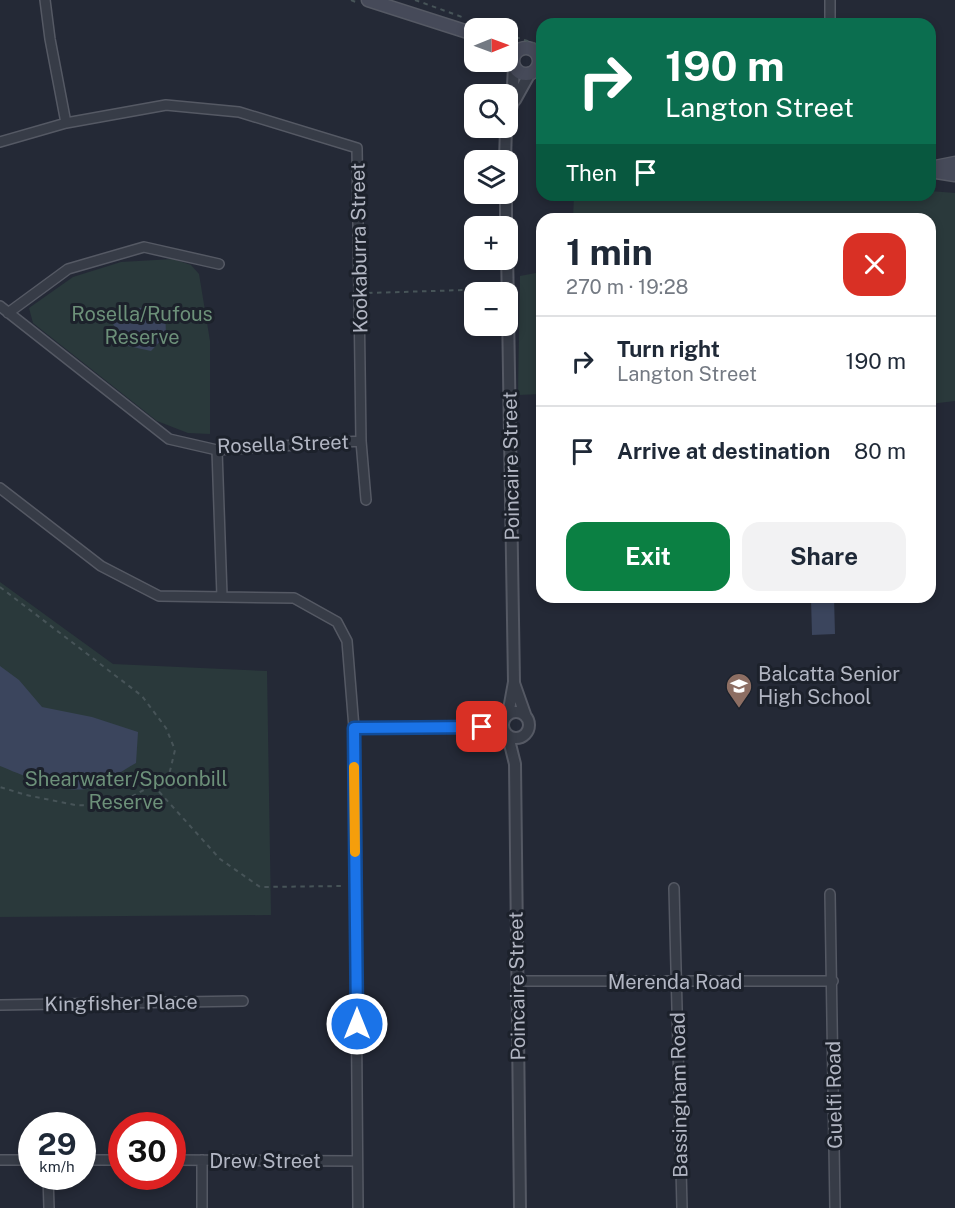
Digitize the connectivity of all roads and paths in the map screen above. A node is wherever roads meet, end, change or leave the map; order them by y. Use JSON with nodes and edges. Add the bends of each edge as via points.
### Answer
{"nodes":[{"id":1,"x":368,"y":0,"type":"edge"},
{"id":2,"x":415,"y":0,"type":"edge"},
{"id":3,"x":830,"y":0,"type":"edge"},
{"id":4,"x":44,"y":1,"type":"edge"},
{"id":5,"x":465,"y":18,"type":"edge"},
{"id":6,"x":830,"y":18,"type":"edge"},
{"id":7,"x":464,"y":31,"type":"edge"},
{"id":8,"x":518,"y":40,"type":"edge"},
{"id":9,"x":536,"y":50,"type":"edge"},
{"id":10,"x":536,"y":51,"type":"edge"},
{"id":11,"x":518,"y":54,"type":"edge"},
{"id":12,"x":518,"y":66,"type":"edge"},
{"id":13,"x":535,"y":72,"type":"edge"},
{"id":14,"x":518,"y":96,"type":"edge"},
{"id":15,"x":66,"y":123,"type":"junction"},
{"id":16,"x":0,"y":142,"type":"edge"},
{"id":17,"x":955,"y":163,"type":"edge"},
{"id":18,"x":936,"y":168,"type":"edge"},
{"id":19,"x":936,"y":170,"type":"edge"},
{"id":20,"x":955,"y":175,"type":"edge"},
{"id":21,"x":219,"y":264,"type":"dead end"},
{"id":22,"x":464,"y":290,"type":"edge"},
{"id":23,"x":360,"y":294,"type":"junction"},
{"id":24,"x":0,"y":306,"type":"edge"},
{"id":25,"x":8,"y":314,"type":"junction"},
{"id":26,"x":509,"y":336,"type":"edge"},
{"id":27,"x":361,"y":441,"type":"junction"},
{"id":28,"x":217,"y":450,"type":"junction"},
{"id":29,"x":0,"y":488,"type":"edge"},
{"id":30,"x":366,"y":500,"type":"dead end"},
{"id":31,"x":0,"y":587,"type":"edge"},
{"id":32,"x":222,"y":596,"type":"junction"},
{"id":33,"x":514,"y":682,"type":"junction"},
{"id":34,"x":506,"y":717,"type":"junction"},
{"id":35,"x":526,"y":717,"type":"junction"},
{"id":36,"x":482,"y":727,"type":"junction"},
{"id":37,"x":354,"y":728,"type":"junction"},
{"id":38,"x":507,"y":735,"type":"junction"},
{"id":39,"x":524,"y":737,"type":"junction"},
{"id":40,"x":515,"y":764,"type":"junction"},
{"id":41,"x":153,"y":785,"type":"junction"},
{"id":42,"x":0,"y":787,"type":"edge"},
{"id":43,"x":356,"y":886,"type":"junction"},
{"id":44,"x":674,"y":888,"type":"dead end"},
{"id":45,"x":830,"y":894,"type":"dead end"},
{"id":46,"x":517,"y":981,"type":"junction"},
{"id":47,"x":833,"y":981,"type":"junction"},
{"id":48,"x":677,"y":982,"type":"junction"},
{"id":49,"x":243,"y":1001,"type":"dead end"},
{"id":50,"x":0,"y":1005,"type":"edge"},
{"id":51,"x":0,"y":1160,"type":"edge"},
{"id":52,"x":18,"y":1160,"type":"edge"},
{"id":53,"x":186,"y":1160,"type":"edge"},
{"id":54,"x":202,"y":1160,"type":"junction"},
{"id":55,"x":357,"y":1161,"type":"junction"},
{"id":56,"x":48,"y":1190,"type":"edge"},
{"id":57,"x":49,"y":1208,"type":"edge"},
{"id":58,"x":202,"y":1208,"type":"edge"},
{"id":59,"x":358,"y":1208,"type":"edge"},
{"id":60,"x":520,"y":1208,"type":"edge"},
{"id":61,"x":682,"y":1208,"type":"edge"},
{"id":62,"x":835,"y":1208,"type":"edge"}],
"edges":[{"from":1,"to":7,"type":"main road"},
{"from":2,"to":5,"type":"path"},
{"from":3,"to":6,"type":"street"},
{"from":4,"to":15,"type":"street"},
{"from":8,"to":9,"type":"path"},
{"from":10,"to":11,"type":"main road","via":[[529,48]]},
{"from":12,"to":13,"type":"main road","via":[[521,72]]},
{"from":13,"to":14,"type":"street"},
{"from":15,"to":16,"type":"street","name":"Kookaburra Street"},
{"from":15,"to":23,"type":"street","name":"Kookaburra Street","via":[[166,105],[239,112],[357,148]]},
{"from":17,"to":18,"type":"main road"},
{"from":19,"to":20,"type":"main road"},
{"from":21,"to":25,"type":"street","via":[[144,247],[68,269]]},
{"from":22,"to":23,"type":"path"},
{"from":23,"to":27,"type":"street","name":"Kookaburra Street"},
{"from":24,"to":25,"type":"street","name":"Rosella Street"},
{"from":25,"to":28,"type":"street","name":"Rosella Street","via":[[169,439]]},
{"from":26,"to":33,"type":"street","name":"Poincaire Street"},
{"from":27,"to":28,"type":"street","name":"Rosella Street"},
{"from":27,"to":30,"type":"street","name":"Kookaburra Street"},
{"from":28,"to":32,"type":"street"},
{"from":29,"to":32,"type":"street","via":[[102,566],[159,596]]},
{"from":31,"to":41,"type":"path","via":[[142,696],[166,728],[175,750],[170,771]]},
{"from":32,"to":37,"type":"street","via":[[294,598],[336,622],[347,641]]},
{"from":33,"to":34,"type":"street","name":"Poincaire Street"},
{"from":33,"to":35,"type":"street","name":"Poincaire Street"},
{"from":34,"to":35,"type":"street","via":[[518,712]]},
{"from":34,"to":36,"type":"street"},
{"from":34,"to":38,"type":"street","via":[[502,727]]},
{"from":35,"to":39,"type":"street","via":[[529,728]]},
{"from":36,"to":37,"type":"street"},
{"from":36,"to":38,"type":"street"},
{"from":37,"to":43,"type":"street"},
{"from":38,"to":39,"type":"street","via":[[514,739]]},
{"from":38,"to":40,"type":"street","name":"Poincaire Street"},
{"from":39,"to":40,"type":"street","name":"Poincaire Street"},
{"from":40,"to":46,"type":"street","name":"Poincaire Street"},
{"from":41,"to":42,"type":"path","via":[[103,806],[75,805]]},
{"from":41,"to":43,"type":"path","via":[[220,859],[260,887]]},
{"from":43,"to":55,"type":"street"},
{"from":44,"to":48,"type":"street","name":"Bassingham Road"},
{"from":45,"to":47,"type":"street","name":"Guelfi Road"},
{"from":46,"to":48,"type":"street","name":"Merenda Road"},
{"from":46,"to":60,"type":"street","name":"Poincaire Street"},
{"from":47,"to":48,"type":"street","name":"Merenda Road"},
{"from":47,"to":62,"type":"street","name":"Guelfi Road"},
{"from":48,"to":61,"type":"street","name":"Bassingham Road"},
{"from":49,"to":50,"type":"street","name":"Kingfisher Place"},
{"from":51,"to":52,"type":"street"},
{"from":53,"to":54,"type":"street","name":"Drew Street"},
{"from":54,"to":55,"type":"street","name":"Drew Street"},
{"from":54,"to":58,"type":"street"},
{"from":55,"to":59,"type":"street"},
{"from":56,"to":57,"type":"street"}]}
